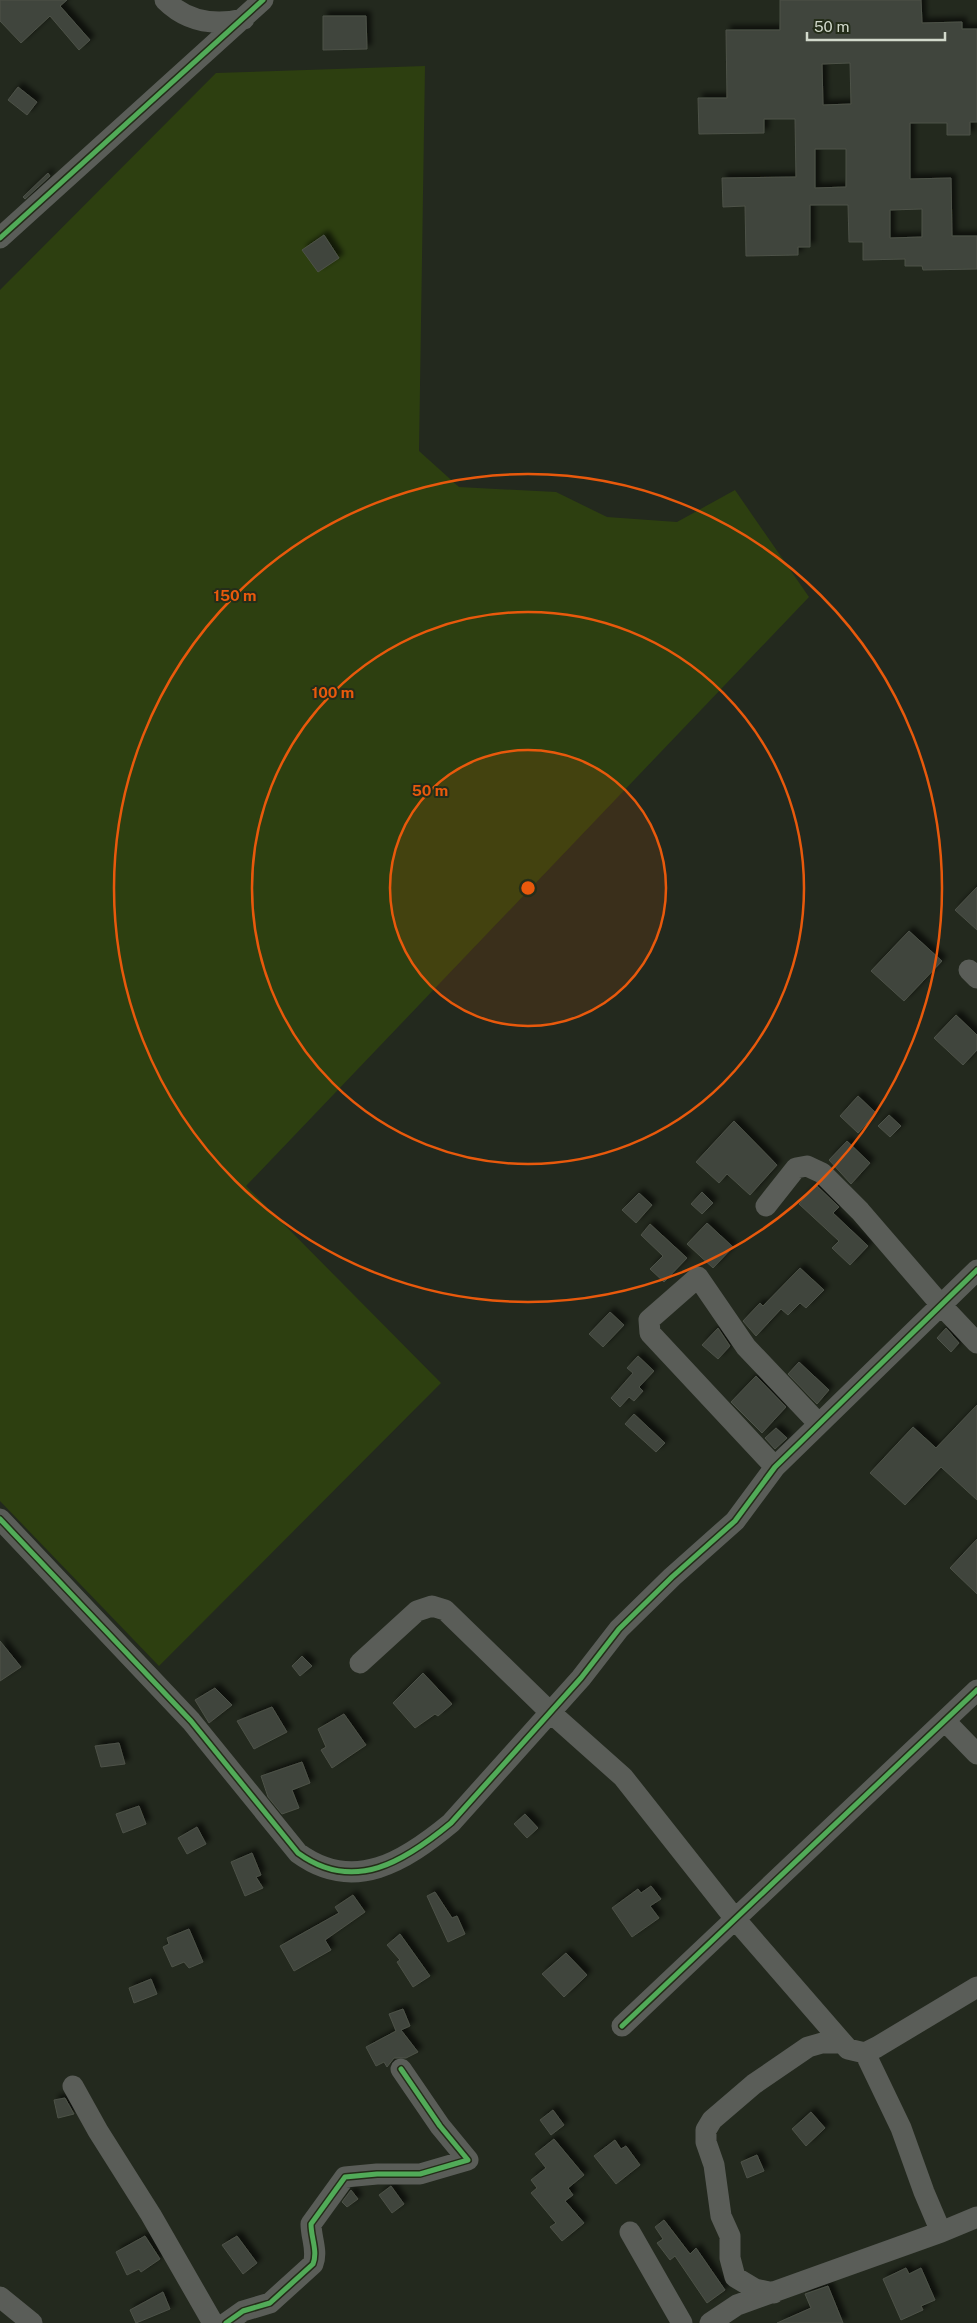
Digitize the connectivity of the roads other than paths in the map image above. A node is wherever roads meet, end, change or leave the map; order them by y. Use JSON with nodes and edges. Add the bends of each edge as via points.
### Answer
{"nodes":[{"id":1,"x":165,"y":0,"type":"edge"},
{"id":2,"x":263,"y":0,"type":"edge"},
{"id":3,"x":244,"y":19,"type":"junction"},
{"id":4,"x":0,"y":238,"type":"edge"},
{"id":5,"x":766,"y":1206,"type":"dead end"},
{"id":6,"x":977,"y":1270,"type":"edge"},
{"id":7,"x":940,"y":1305,"type":"junction"},
{"id":8,"x":977,"y":1343,"type":"edge"},
{"id":9,"x":818,"y":1423,"type":"junction"},
{"id":10,"x":775,"y":1467,"type":"junction"},
{"id":11,"x":0,"y":1519,"type":"edge"},
{"id":12,"x":360,"y":1663,"type":"dead end"},
{"id":13,"x":977,"y":1690,"type":"edge"},
{"id":14,"x":550,"y":1712,"type":"junction"},
{"id":15,"x":945,"y":1722,"type":"junction"},
{"id":16,"x":977,"y":1754,"type":"edge"},
{"id":17,"x":736,"y":1920,"type":"junction"},
{"id":18,"x":977,"y":1987,"type":"edge"},
{"id":19,"x":622,"y":2026,"type":"dead end"},
{"id":20,"x":842,"y":2043,"type":"junction"},
{"id":21,"x":865,"y":2053,"type":"junction"},
{"id":22,"x":401,"y":2068,"type":"dead end"},
{"id":23,"x":73,"y":2086,"type":"dead end"},
{"id":24,"x":977,"y":2217,"type":"edge"},
{"id":25,"x":630,"y":2232,"type":"dead end"},
{"id":26,"x":941,"y":2232,"type":"junction"},
{"id":27,"x":774,"y":2293,"type":"junction"},
{"id":28,"x":0,"y":2297,"type":"edge"},
{"id":29,"x":32,"y":2323,"type":"edge"},
{"id":30,"x":213,"y":2323,"type":"edge"},
{"id":31,"x":226,"y":2323,"type":"edge"},
{"id":32,"x":682,"y":2323,"type":"edge"},
{"id":33,"x":710,"y":2323,"type":"edge"}],
"edges":[{"from":1,"to":3,"type":"street","via":[[186,16],[208,22]]},
{"from":2,"to":3,"type":"street"},
{"from":3,"to":4,"type":"street"},
{"from":5,"to":7,"type":"street","via":[[796,1168],[814,1168],[860,1211]]},
{"from":6,"to":7,"type":"street"},
{"from":7,"to":8,"type":"street"},
{"from":7,"to":9,"type":"street"},
{"from":9,"to":10,"type":"street"},
{"from":9,"to":10,"type":"street","via":[[746,1347],[698,1276],[649,1320],[650,1333]]},
{"from":10,"to":14,"type":"street","via":[[735,1521],[619,1629]]},
{"from":11,"to":14,"type":"street","via":[[185,1714],[286,1841],[314,1865],[334,1872],[363,1873],[428,1842],[472,1801]]},
{"from":12,"to":14,"type":"street","via":[[417,1612],[432,1606],[444,1610]]},
{"from":13,"to":15,"type":"street"},
{"from":14,"to":17,"type":"street","via":[[623,1776]]},
{"from":15,"to":16,"type":"street"},
{"from":15,"to":17,"type":"street"},
{"from":17,"to":19,"type":"street"},
{"from":17,"to":20,"type":"street"},
{"from":18,"to":21,"type":"street"},
{"from":20,"to":21,"type":"street"},
{"from":20,"to":27,"type":"street","via":[[808,2047],[754,2084],[712,2120],[706,2130],[721,2216],[730,2236],[730,2258],[735,2277],[755,2289]]},
{"from":21,"to":26,"type":"street","via":[[901,2128]]},
{"from":22,"to":31,"type":"street","via":[[440,2126],[468,2160],[420,2174],[345,2177],[312,2224],[316,2254],[313,2264],[270,2302],[243,2311]]},
{"from":23,"to":30,"type":"street"},
{"from":24,"to":26,"type":"street"},
{"from":25,"to":32,"type":"street"},
{"from":26,"to":27,"type":"street"},
{"from":27,"to":33,"type":"street","via":[[737,2305]]},
{"from":28,"to":29,"type":"street"}]}
